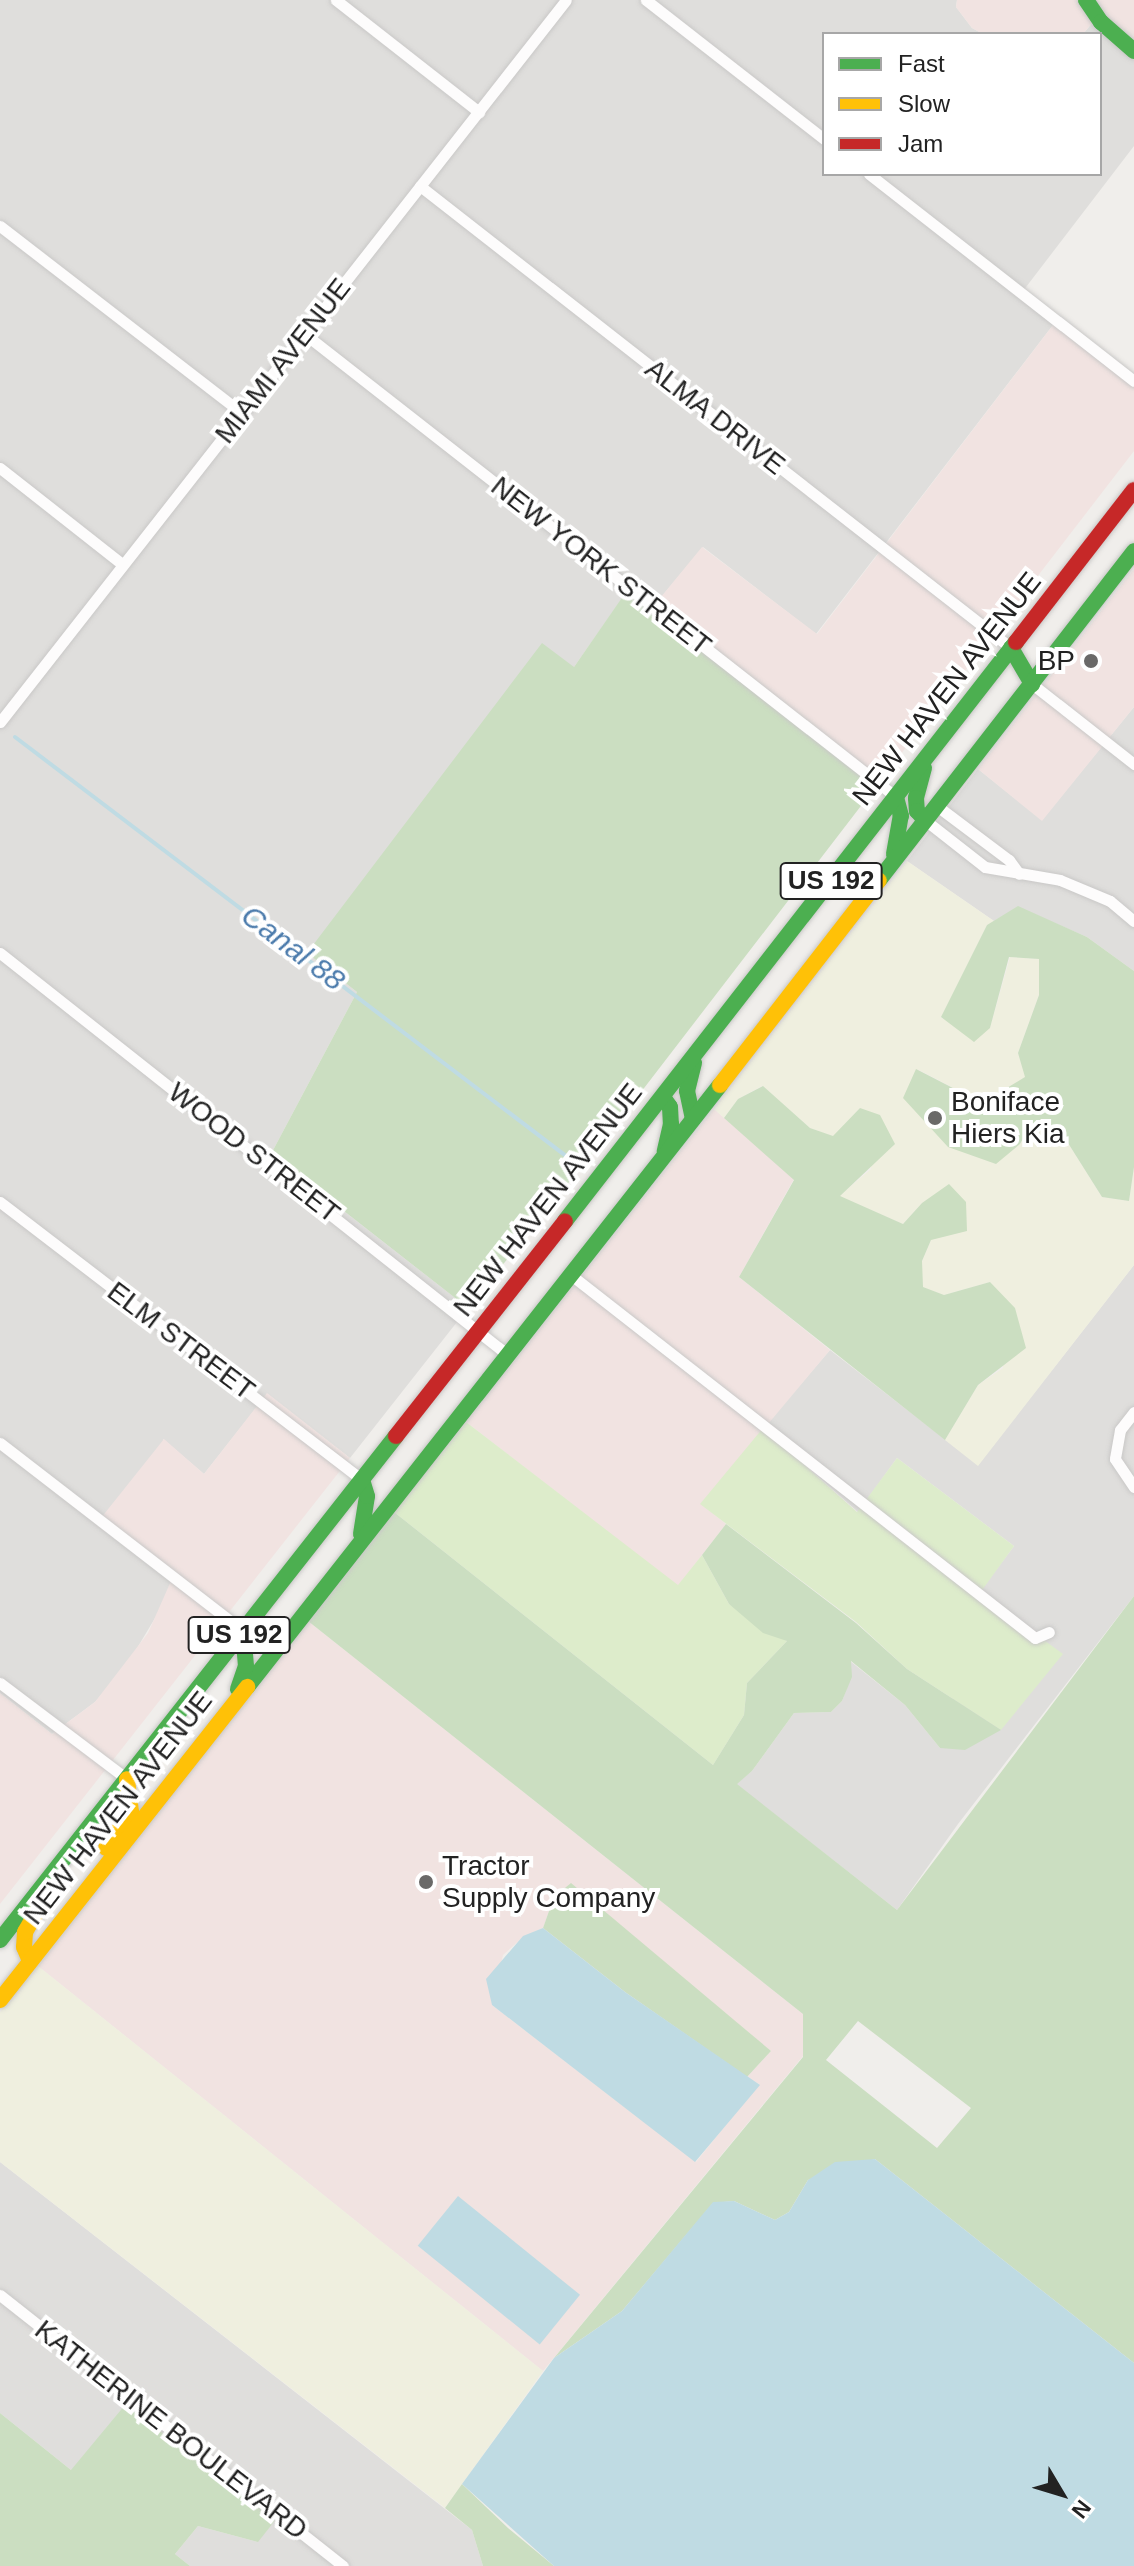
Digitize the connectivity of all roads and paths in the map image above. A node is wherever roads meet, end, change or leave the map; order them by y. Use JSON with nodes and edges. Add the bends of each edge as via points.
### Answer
{"nodes":[{"id":1,"x":336,"y":0,"type":"edge"},
{"id":2,"x":566,"y":0,"type":"edge"},
{"id":3,"x":646,"y":0,"type":"edge"},
{"id":4,"x":1086,"y":0,"type":"edge"},
{"id":5,"x":1134,"y":51,"type":"edge"},
{"id":6,"x":479,"y":112,"type":"junction"},
{"id":7,"x":822,"y":137,"type":"edge"},
{"id":8,"x":872,"y":176,"type":"edge"},
{"id":9,"x":420,"y":186,"type":"junction"},
{"id":10,"x":0,"y":226,"type":"edge"},
{"id":11,"x":306,"y":335,"type":"junction"},
{"id":12,"x":1134,"y":381,"type":"edge"},
{"id":13,"x":242,"y":413,"type":"junction"},
{"id":14,"x":0,"y":468,"type":"edge"},
{"id":15,"x":1134,"y":490,"type":"edge"},
{"id":16,"x":1134,"y":551,"type":"edge"},
{"id":17,"x":122,"y":564,"type":"junction"},
{"id":18,"x":1011,"y":648,"type":"junction"},
{"id":19,"x":1032,"y":684,"type":"junction"},
{"id":20,"x":2,"y":715,"type":"edge"},
{"id":21,"x":927,"y":758,"type":"junction"},
{"id":22,"x":1134,"y":764,"type":"edge"},
{"id":23,"x":896,"y":797,"type":"junction"},
{"id":24,"x":937,"y":806,"type":"junction"},
{"id":25,"x":925,"y":820,"type":"junction"},
{"id":26,"x":891,"y":864,"type":"junction"},
{"id":27,"x":1019,"y":874,"type":"junction"},
{"id":28,"x":1134,"y":921,"type":"edge"},
{"id":29,"x":0,"y":953,"type":"edge"},
{"id":30,"x":695,"y":1056,"type":"junction"},
{"id":31,"x":663,"y":1097,"type":"junction"},
{"id":32,"x":693,"y":1119,"type":"junction"},
{"id":33,"x":663,"y":1158,"type":"junction"},
{"id":34,"x":0,"y":1202,"type":"edge"},
{"id":35,"x":571,"y":1275,"type":"junction"},
{"id":36,"x":479,"y":1331,"type":"junction"},
{"id":37,"x":508,"y":1355,"type":"junction"},
{"id":38,"x":1134,"y":1412,"type":"edge"},
{"id":39,"x":0,"y":1443,"type":"edge"},
{"id":40,"x":362,"y":1480,"type":"junction"},
{"id":41,"x":1134,"y":1487,"type":"edge"},
{"id":42,"x":358,"y":1544,"type":"junction"},
{"id":43,"x":243,"y":1631,"type":"junction"},
{"id":44,"x":1049,"y":1632,"type":"dead end"},
{"id":45,"x":0,"y":1683,"type":"edge"},
{"id":46,"x":234,"y":1703,"type":"junction"},
{"id":47,"x":127,"y":1779,"type":"junction"},
{"id":48,"x":85,"y":1832,"type":"junction"},
{"id":49,"x":96,"y":1877,"type":"junction"},
{"id":50,"x":0,"y":1940,"type":"edge"},
{"id":51,"x":30,"y":1961,"type":"junction"},
{"id":52,"x":0,"y":2000,"type":"edge"},
{"id":53,"x":0,"y":2295,"type":"edge"},
{"id":54,"x":343,"y":2566,"type":"edge"}],
"edges":[{"from":1,"to":6,"type":"street"},
{"from":2,"to":6,"type":"street","name":"MIAMI AVENUE"},
{"from":3,"to":7,"type":"street"},
{"from":4,"to":5,"type":"main road","via":[[1101,22]]},
{"from":6,"to":9,"type":"street","name":"MIAMI AVENUE"},
{"from":8,"to":12,"type":"street"},
{"from":9,"to":11,"type":"street","name":"MIAMI AVENUE"},
{"from":9,"to":18,"type":"street","name":"ALMA DRIVE"},
{"from":10,"to":13,"type":"street"},
{"from":11,"to":13,"type":"street","name":"MIAMI AVENUE"},
{"from":11,"to":23,"type":"street","name":"NEW YORK STREET"},
{"from":13,"to":17,"type":"street","name":"MIAMI AVENUE"},
{"from":14,"to":17,"type":"street"},
{"from":15,"to":18,"type":"main road","name":"NEW HAVEN AVENUE","number":"US 192"},
{"from":16,"to":19,"type":"main road","name":"NEW HAVEN AVENUE","number":"US 192"},
{"from":17,"to":20,"type":"street","name":"MIAMI AVENUE"},
{"from":18,"to":19,"type":"main road"},
{"from":18,"to":21,"type":"main road","name":"NEW HAVEN AVENUE","number":"US 192"},
{"from":19,"to":22,"type":"street"},
{"from":19,"to":24,"type":"main road","name":"NEW HAVEN AVENUE","number":"US 192"},
{"from":21,"to":23,"type":"main road","name":"NEW HAVEN AVENUE","number":"US 192"},
{"from":21,"to":25,"type":"main road","via":[[916,798]]},
{"from":23,"to":26,"type":"main road","via":[[900,832]]},
{"from":23,"to":30,"type":"main road","name":"NEW HAVEN AVENUE","number":"US 192"},
{"from":24,"to":25,"type":"main road","name":"NEW HAVEN AVENUE","number":"US 192"},
{"from":24,"to":27,"type":"street","via":[[1009,860]]},
{"from":25,"to":26,"type":"main road","name":"NEW HAVEN AVENUE","number":"US 192"},
{"from":25,"to":27,"type":"street","via":[[985,867]]},
{"from":26,"to":32,"type":"main road","name":"NEW HAVEN AVENUE","number":"US 192"},
{"from":27,"to":28,"type":"street","via":[[1060,880],[1110,901]]},
{"from":29,"to":36,"type":"street","name":"WOOD STREET"},
{"from":30,"to":31,"type":"main road","name":"NEW HAVEN AVENUE","number":"US 192"},
{"from":30,"to":32,"type":"main road","via":[[687,1091]]},
{"from":31,"to":33,"type":"main road","via":[[671,1124]]},
{"from":31,"to":36,"type":"main road","name":"NEW HAVEN AVENUE","number":"US 192"},
{"from":32,"to":33,"type":"main road","name":"NEW HAVEN AVENUE","number":"US 192"},
{"from":33,"to":35,"type":"main road","name":"NEW HAVEN AVENUE","number":"US 192"},
{"from":34,"to":40,"type":"street","name":"ELM STREET"},
{"from":35,"to":37,"type":"main road","name":"NEW HAVEN AVENUE","number":"US 192"},
{"from":35,"to":44,"type":"street","via":[[1035,1638]]},
{"from":36,"to":37,"type":"street","name":"WOOD STREET"},
{"from":36,"to":40,"type":"main road","name":"NEW HAVEN AVENUE","number":"US 192"},
{"from":37,"to":42,"type":"main road","name":"NEW HAVEN AVENUE","number":"US 192"},
{"from":38,"to":41,"type":"street","via":[[1120,1430],[1115,1459]]},
{"from":39,"to":43,"type":"street"},
{"from":40,"to":42,"type":"main road","via":[[367,1515]]},
{"from":40,"to":43,"type":"main road","name":"NEW HAVEN AVENUE","number":"US 192"},
{"from":42,"to":46,"type":"main road","name":"NEW HAVEN AVENUE","number":"US 192"},
{"from":43,"to":46,"type":"main road","via":[[246,1666]]},
{"from":43,"to":47,"type":"main road","name":"NEW HAVEN AVENUE","number":"US 192"},
{"from":45,"to":47,"type":"street"},
{"from":46,"to":49,"type":"main road","name":"NEW HAVEN AVENUE","number":"US 192"},
{"from":47,"to":48,"type":"main road","name":"NEW HAVEN AVENUE","number":"US 192"},
{"from":47,"to":49,"type":"main road","via":[[131,1812],[104,1852]]},
{"from":48,"to":50,"type":"main road","name":"NEW HAVEN AVENUE","number":"US 192"},
{"from":48,"to":51,"type":"main road","via":[[25,1932]]},
{"from":49,"to":51,"type":"main road","name":"NEW HAVEN AVENUE","number":"US 192"},
{"from":51,"to":52,"type":"main road","name":"NEW HAVEN AVENUE","number":"US 192"},
{"from":53,"to":54,"type":"street","name":"KATHERINE BOULEVARD"}]}
